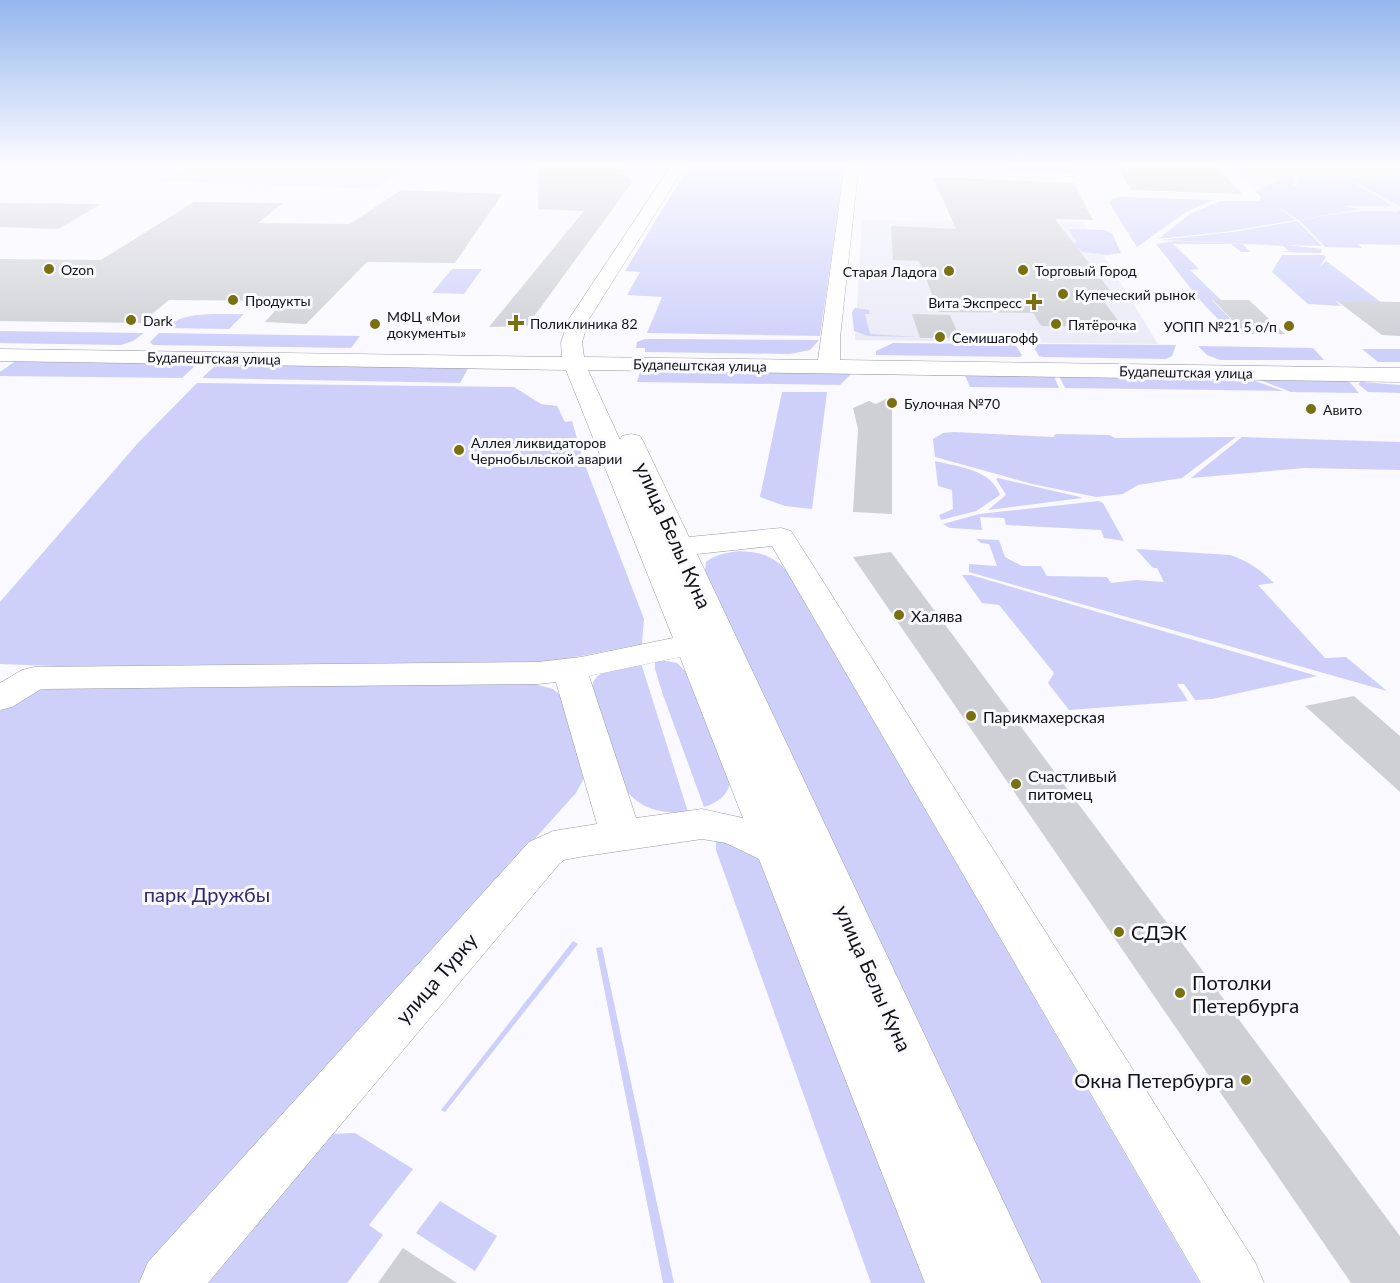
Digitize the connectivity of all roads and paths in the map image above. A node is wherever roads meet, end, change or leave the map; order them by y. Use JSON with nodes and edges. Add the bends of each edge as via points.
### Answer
{"nodes":[{"id":1,"x":641,"y":223,"type":"edge"},
{"id":2,"x":845,"y":223,"type":"edge"},
{"id":3,"x":0,"y":347,"type":"edge"},
{"id":4,"x":0,"y":355,"type":"edge"},
{"id":5,"x":580,"y":361,"type":"junction"},
{"id":6,"x":828,"y":363,"type":"junction"},
{"id":7,"x":1400,"y":367,"type":"edge"},
{"id":8,"x":1400,"y":375,"type":"edge"},
{"id":9,"x":666,"y":548,"type":"junction"},
{"id":10,"x":706,"y":642,"type":"junction"},
{"id":11,"x":570,"y":670,"type":"junction"},
{"id":12,"x":0,"y":699,"type":"edge"},
{"id":13,"x":621,"y":836,"type":"junction"},
{"id":14,"x":776,"y":849,"type":"junction"},
{"id":15,"x":169,"y":1283,"type":"edge"},
{"id":16,"x":955,"y":1283,"type":"edge"},
{"id":17,"x":1012,"y":1283,"type":"edge"},
{"id":18,"x":1234,"y":1283,"type":"edge"}],
"edges":[{"from":1,"to":5,"type":"street","via":[[579,319],[572,335]]},
{"from":2,"to":6,"type":"street"},
{"from":3,"to":5,"type":"street","name":"Будапештская улица"},
{"from":4,"to":5,"type":"street","name":"Будапештская улица"},
{"from":5,"to":6,"type":"street","name":"Будапештская улица"},
{"from":5,"to":9,"type":"street","name":"улица Белы Куна"},
{"from":6,"to":7,"type":"street","name":"Будапештская улица"},
{"from":6,"to":8,"type":"street","name":"Будапештская улица"},
{"from":9,"to":10,"type":"street","name":"улица Белы Куна"},
{"from":9,"to":18,"type":"street","via":[[781,537]]},
{"from":10,"to":11,"type":"street"},
{"from":10,"to":14,"type":"street","name":"улица Белы Куна"},
{"from":10,"to":17,"type":"street","name":"улица Белы Куна"},
{"from":11,"to":12,"type":"street","via":[[34,678]]},
{"from":11,"to":13,"type":"street"},
{"from":13,"to":14,"type":"street","name":"улица Турку","via":[[702,824],[722,825]]},
{"from":13,"to":15,"type":"street","name":"улица Турку","via":[[553,847],[544,853]]},
{"from":14,"to":16,"type":"street","name":"улица Белы Куна"}]}
